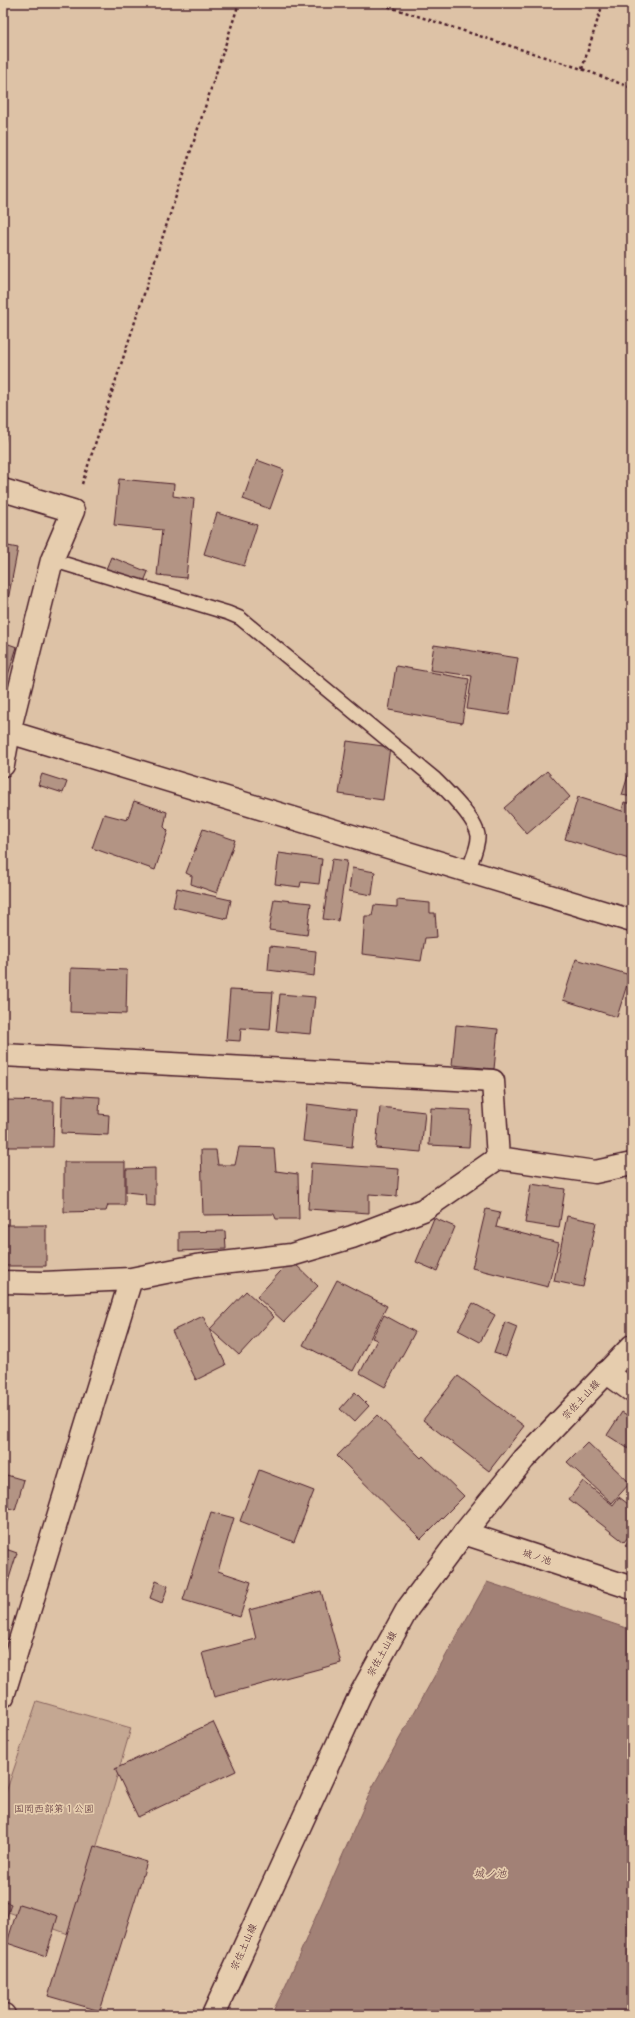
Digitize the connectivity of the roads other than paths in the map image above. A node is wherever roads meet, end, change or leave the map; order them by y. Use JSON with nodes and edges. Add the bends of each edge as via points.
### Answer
{"nodes":[{"id":1,"x":3,"y":490,"type":"edge"},
{"id":2,"x":52,"y":560,"type":"junction"},
{"id":3,"x":6,"y":731,"type":"edge"},
{"id":4,"x":3,"y":765,"type":"edge"},
{"id":5,"x":468,"y":871,"type":"junction"},
{"id":6,"x":632,"y":921,"type":"edge"},
{"id":7,"x":3,"y":1055,"type":"edge"},
{"id":8,"x":498,"y":1158,"type":"junction"},
{"id":9,"x":632,"y":1164,"type":"edge"},
{"id":10,"x":132,"y":1279,"type":"junction"},
{"id":11,"x":3,"y":1282,"type":"edge"},
{"id":12,"x":632,"y":1346,"type":"edge"},
{"id":13,"x":606,"y":1372,"type":"junction"},
{"id":14,"x":632,"y":1391,"type":"edge"},
{"id":15,"x":464,"y":1533,"type":"junction"},
{"id":16,"x":632,"y":1588,"type":"edge"},
{"id":17,"x":3,"y":1696,"type":"edge"},
{"id":18,"x":213,"y":2015,"type":"edge"}],
"edges":[{"from":1,"to":2,"type":"street","via":[[73,511]]},
{"from":2,"to":3,"type":"street"},
{"from":2,"to":5,"type":"lane","via":[[240,618],[435,779],[454,798],[478,834]]},
{"from":3,"to":4,"type":"street"},
{"from":3,"to":5,"type":"street"},
{"from":5,"to":6,"type":"street"},
{"from":7,"to":8,"type":"street","via":[[493,1082]]},
{"from":8,"to":9,"type":"street","via":[[596,1172]]},
{"from":8,"to":10,"type":"street","via":[[423,1210],[352,1237],[291,1255],[196,1266]]},
{"from":10,"to":11,"type":"street"},
{"from":10,"to":17,"type":"street"},
{"from":12,"to":13,"type":"street","name":"宗佐土山線"},
{"from":13,"to":14,"type":"street"},
{"from":13,"to":15,"type":"street","name":"宗佐土山線","via":[[524,1460]]},
{"from":15,"to":16,"type":"street","name":"城ノ池"},
{"from":15,"to":18,"type":"street","name":"宗佐土山線","via":[[408,1608],[360,1695]]}]}
